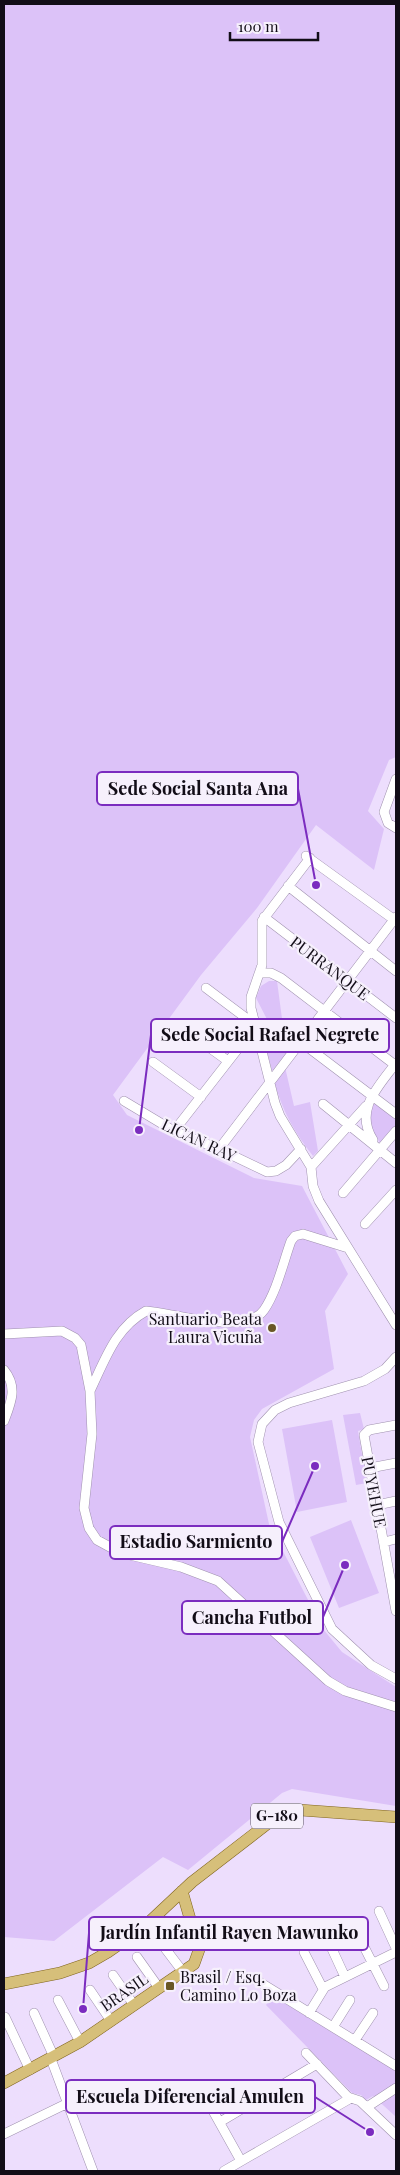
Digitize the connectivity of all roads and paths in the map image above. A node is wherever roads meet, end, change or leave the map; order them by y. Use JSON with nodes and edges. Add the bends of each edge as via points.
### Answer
{"nodes":[{"id":1,"x":396,"y":779,"type":"edge"},
{"id":2,"x":396,"y":828,"type":"edge"},
{"id":3,"x":288,"y":886,"type":"junction"},
{"id":4,"x":264,"y":917,"type":"junction"},
{"id":5,"x":396,"y":919,"type":"edge"},
{"id":6,"x":371,"y":951,"type":"junction"},
{"id":7,"x":396,"y":971,"type":"edge"},
{"id":8,"x":260,"y":973,"type":"junction"},
{"id":9,"x":348,"y":981,"type":"junction"},
{"id":10,"x":206,"y":988,"type":"dead end"},
{"id":11,"x":324,"y":1011,"type":"junction"},
{"id":12,"x":396,"y":1018,"type":"edge"},
{"id":13,"x":178,"y":1025,"type":"dead end"},
{"id":14,"x":255,"y":1026,"type":"junction"},
{"id":15,"x":301,"y":1042,"type":"junction"},
{"id":16,"x":228,"y":1061,"type":"junction"},
{"id":17,"x":153,"y":1062,"type":"dead end"},
{"id":18,"x":396,"y":1064,"type":"edge"},
{"id":19,"x":269,"y":1083,"type":"junction"},
{"id":20,"x":372,"y":1095,"type":"junction"},
{"id":21,"x":201,"y":1097,"type":"junction"},
{"id":22,"x":124,"y":1101,"type":"dead end"},
{"id":23,"x":323,"y":1104,"type":"dead end"},
{"id":24,"x":366,"y":1106,"type":"junction"},
{"id":25,"x":396,"y":1114,"type":"edge"},
{"id":26,"x":349,"y":1125,"type":"junction"},
{"id":27,"x":174,"y":1131,"type":"junction"},
{"id":28,"x":396,"y":1131,"type":"edge"},
{"id":29,"x":379,"y":1147,"type":"junction"},
{"id":30,"x":219,"y":1149,"type":"junction"},
{"id":31,"x":301,"y":1149,"type":"junction"},
{"id":32,"x":396,"y":1163,"type":"edge"},
{"id":33,"x":311,"y":1167,"type":"junction"},
{"id":34,"x":396,"y":1190,"type":"edge"},
{"id":35,"x":343,"y":1193,"type":"dead end"},
{"id":36,"x":365,"y":1224,"type":"dead end"},
{"id":37,"x":348,"y":1248,"type":"junction"},
{"id":38,"x":396,"y":1326,"type":"edge"},
{"id":39,"x":4,"y":1334,"type":"edge"},
{"id":40,"x":396,"y":1357,"type":"edge"},
{"id":41,"x":4,"y":1370,"type":"edge"},
{"id":42,"x":90,"y":1391,"type":"junction"},
{"id":43,"x":4,"y":1421,"type":"edge"},
{"id":44,"x":396,"y":1425,"type":"edge"},
{"id":45,"x":396,"y":1463,"type":"edge"},
{"id":46,"x":370,"y":1468,"type":"junction"},
{"id":47,"x":396,"y":1501,"type":"edge"},
{"id":48,"x":377,"y":1505,"type":"junction"},
{"id":49,"x":396,"y":1539,"type":"edge"},
{"id":50,"x":384,"y":1542,"type":"junction"},
{"id":51,"x":393,"y":1579,"type":"edge"},
{"id":52,"x":396,"y":1611,"type":"edge"},
{"id":53,"x":396,"y":1679,"type":"edge"},
{"id":54,"x":396,"y":1707,"type":"edge"},
{"id":55,"x":396,"y":1817,"type":"edge"},
{"id":56,"x":182,"y":1891,"type":"junction"},
{"id":57,"x":379,"y":1911,"type":"dead end"},
{"id":58,"x":352,"y":1923,"type":"dead end"},
{"id":59,"x":326,"y":1936,"type":"dead end"},
{"id":60,"x":158,"y":1939,"type":"dead end"},
{"id":61,"x":396,"y":1948,"type":"edge"},
{"id":62,"x":304,"y":1952,"type":"dead end"},
{"id":63,"x":396,"y":1952,"type":"edge"},
{"id":64,"x":136,"y":1956,"type":"dead end"},
{"id":65,"x":373,"y":1964,"type":"junction"},
{"id":66,"x":183,"y":1972,"type":"junction"},
{"id":67,"x":113,"y":1975,"type":"dead end"},
{"id":68,"x":345,"y":1977,"type":"junction"},
{"id":69,"x":253,"y":1978,"type":"dead end"},
{"id":70,"x":4,"y":1984,"type":"edge"},
{"id":71,"x":384,"y":1986,"type":"dead end"},
{"id":72,"x":159,"y":1988,"type":"junction"},
{"id":73,"x":323,"y":1989,"type":"junction"},
{"id":74,"x":90,"y":1990,"type":"dead end"},
{"id":75,"x":58,"y":2000,"type":"dead end"},
{"id":76,"x":350,"y":2000,"type":"dead end"},
{"id":77,"x":134,"y":2005,"type":"junction"},
{"id":78,"x":373,"y":2012,"type":"dead end"},
{"id":79,"x":34,"y":2013,"type":"dead end"},
{"id":80,"x":309,"y":2013,"type":"junction"},
{"id":81,"x":5,"y":2017,"type":"dead end"},
{"id":82,"x":111,"y":2021,"type":"junction"},
{"id":83,"x":333,"y":2027,"type":"junction"},
{"id":84,"x":355,"y":2040,"type":"junction"},
{"id":85,"x":80,"y":2042,"type":"junction"},
{"id":86,"x":306,"y":2053,"type":"dead end"},
{"id":87,"x":53,"y":2058,"type":"junction"},
{"id":88,"x":317,"y":2064,"type":"junction"},
{"id":89,"x":396,"y":2066,"type":"edge"},
{"id":90,"x":30,"y":2070,"type":"junction"},
{"id":91,"x":4,"y":2083,"type":"edge"},
{"id":92,"x":198,"y":2084,"type":"dead end"},
{"id":93,"x":396,"y":2088,"type":"edge"},
{"id":94,"x":351,"y":2098,"type":"junction"},
{"id":95,"x":68,"y":2103,"type":"junction"},
{"id":96,"x":366,"y":2107,"type":"junction"},
{"id":97,"x":220,"y":2122,"type":"junction"},
{"id":98,"x":4,"y":2134,"type":"edge"},
{"id":99,"x":396,"y":2135,"type":"edge"},
{"id":100,"x":241,"y":2161,"type":"junction"},
{"id":101,"x":94,"y":2171,"type":"edge"},
{"id":102,"x":224,"y":2171,"type":"edge"}],
"edges":[{"from":1,"to":2,"type":"street","via":[[384,812],[385,818]]},
{"from":3,"to":4,"type":"street"},
{"from":3,"to":5,"type":"street","via":[[308,857]]},
{"from":3,"to":6,"type":"street"},
{"from":4,"to":8,"type":"street"},
{"from":4,"to":9,"type":"street","name":"PURRANQUE"},
{"from":5,"to":6,"type":"street"},
{"from":6,"to":7,"type":"street"},
{"from":6,"to":9,"type":"street"},
{"from":8,"to":11,"type":"street","via":[[276,975]]},
{"from":8,"to":14,"type":"street","via":[[251,1000]]},
{"from":9,"to":11,"type":"street"},
{"from":9,"to":12,"type":"street","name":"PURRANQUE"},
{"from":10,"to":14,"type":"street"},
{"from":11,"to":15,"type":"street"},
{"from":11,"to":18,"type":"street"},
{"from":13,"to":16,"type":"street"},
{"from":14,"to":15,"type":"street","via":[[286,1032]]},
{"from":14,"to":16,"type":"street"},
{"from":14,"to":19,"type":"street"},
{"from":15,"to":19,"type":"street"},
{"from":15,"to":20,"type":"street"},
{"from":16,"to":21,"type":"street"},
{"from":17,"to":21,"type":"street"},
{"from":18,"to":20,"type":"street"},
{"from":19,"to":30,"type":"street"},
{"from":19,"to":31,"type":"street","via":[[280,1116]]},
{"from":20,"to":24,"type":"street"},
{"from":20,"to":25,"type":"street"},
{"from":21,"to":27,"type":"street"},
{"from":22,"to":27,"type":"street","name":"LICAN RAY"},
{"from":23,"to":26,"type":"street"},
{"from":24,"to":26,"type":"street"},
{"from":24,"to":29,"type":"street","via":[[369,1134]]},
{"from":26,"to":29,"type":"street"},
{"from":26,"to":33,"type":"street"},
{"from":27,"to":30,"type":"street","name":"LICAN RAY"},
{"from":28,"to":29,"type":"street"},
{"from":29,"to":32,"type":"street"},
{"from":29,"to":35,"type":"street"},
{"from":30,"to":31,"type":"street","name":"LICAN RAY","via":[[267,1172],[286,1165]]},
{"from":31,"to":33,"type":"street"},
{"from":33,"to":37,"type":"street","via":[[315,1193]]},
{"from":34,"to":36,"type":"street"},
{"from":37,"to":38,"type":"street"},
{"from":37,"to":42,"type":"street","via":[[303,1234],[295,1236],[265,1308],[250,1320],[184,1318],[146,1311],[135,1317],[120,1332]]},
{"from":39,"to":42,"type":"street","via":[[57,1330],[71,1335],[83,1352]]},
{"from":40,"to":53,"type":"street","via":[[386,1369],[364,1381],[275,1410],[262,1424],[258,1442],[279,1522],[332,1629],[371,1665]]},
{"from":41,"to":43,"type":"street","via":[[13,1391]]},
{"from":42,"to":54,"type":"street","via":[[92,1434],[84,1508],[89,1528],[97,1540],[121,1554],[181,1567],[218,1581],[328,1681],[345,1691]]},
{"from":44,"to":46,"type":"street","name":"PUYEHUE","via":[[365,1432]]},
{"from":45,"to":46,"type":"street"},
{"from":46,"to":48,"type":"street","name":"PUYEHUE"},
{"from":47,"to":48,"type":"street"},
{"from":48,"to":50,"type":"street","name":"PUYEHUE"},
{"from":49,"to":50,"type":"street"},
{"from":50,"to":51,"type":"street","name":"PUYEHUE"},
{"from":51,"to":52,"type":"street","name":"PUYEHUE"},
{"from":55,"to":56,"type":"main road","number":"G-180","via":[[300,1810],[284,1812]]},
{"from":56,"to":66,"type":"main road","name":"BRASIL","via":[[199,1950],[196,1961]]},
{"from":56,"to":70,"type":"main road","number":"G-180","via":[[144,1927],[89,1963],[49,1976]]},
{"from":57,"to":61,"type":"street"},
{"from":58,"to":65,"type":"street"},
{"from":59,"to":68,"type":"street"},
{"from":60,"to":66,"type":"street"},
{"from":62,"to":73,"type":"street"},
{"from":63,"to":65,"type":"street"},
{"from":64,"to":72,"type":"street"},
{"from":65,"to":68,"type":"street"},
{"from":65,"to":71,"type":"street"},
{"from":66,"to":72,"type":"main road","name":"BRASIL"},
{"from":67,"to":77,"type":"street"},
{"from":68,"to":73,"type":"street"},
{"from":69,"to":80,"type":"street"},
{"from":72,"to":77,"type":"main road","name":"BRASIL"},
{"from":73,"to":80,"type":"street"},
{"from":74,"to":82,"type":"street"},
{"from":75,"to":85,"type":"street"},
{"from":76,"to":83,"type":"street"},
{"from":77,"to":82,"type":"main road","name":"BRASIL"},
{"from":78,"to":84,"type":"street"},
{"from":79,"to":87,"type":"street"},
{"from":80,"to":83,"type":"street"},
{"from":81,"to":90,"type":"street"},
{"from":82,"to":85,"type":"main road","name":"BRASIL"},
{"from":83,"to":84,"type":"street"},
{"from":84,"to":89,"type":"street"},
{"from":85,"to":87,"type":"main road","name":"BRASIL"},
{"from":86,"to":88,"type":"street"},
{"from":87,"to":90,"type":"main road","name":"BRASIL"},
{"from":87,"to":95,"type":"street"},
{"from":88,"to":94,"type":"street"},
{"from":88,"to":97,"type":"street"},
{"from":90,"to":91,"type":"main road","name":"BRASIL"},
{"from":92,"to":97,"type":"street"},
{"from":93,"to":96,"type":"street"},
{"from":94,"to":96,"type":"street"},
{"from":94,"to":100,"type":"street"},
{"from":95,"to":98,"type":"street"},
{"from":95,"to":101,"type":"street"},
{"from":96,"to":99,"type":"street"},
{"from":97,"to":100,"type":"street"},
{"from":100,"to":102,"type":"street"}]}
